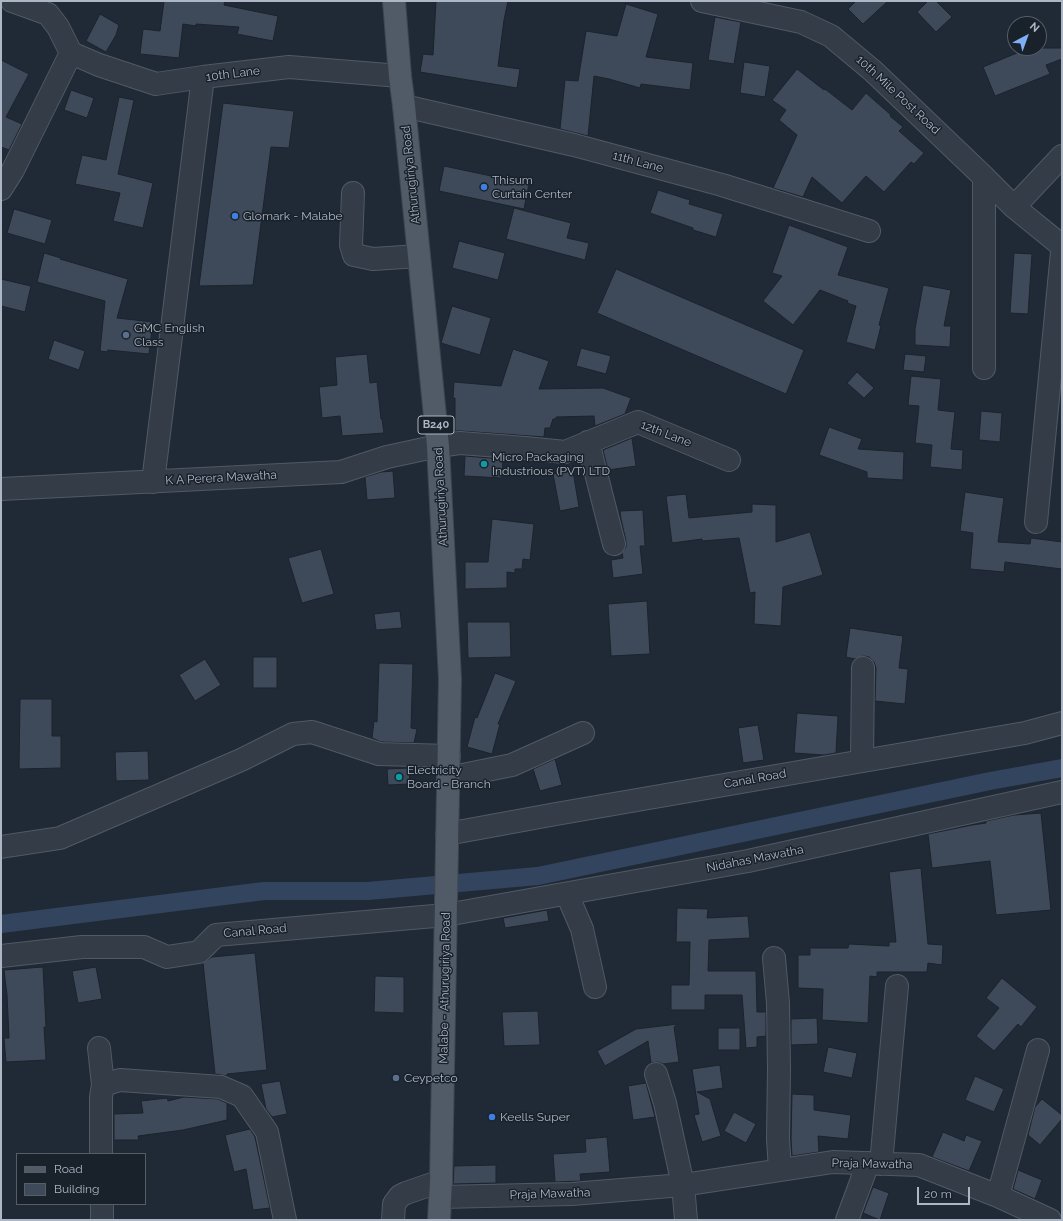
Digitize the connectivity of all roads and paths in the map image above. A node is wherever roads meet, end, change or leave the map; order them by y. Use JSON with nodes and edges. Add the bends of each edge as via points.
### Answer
{"nodes":[{"id":1,"x":12,"y":1,"type":"edge"},
{"id":2,"x":394,"y":1,"type":"edge"},
{"id":3,"x":702,"y":1,"type":"edge"},
{"id":4,"x":71,"y":53,"type":"junction"},
{"id":5,"x":400,"y":76,"type":"junction"},
{"id":6,"x":203,"y":77,"type":"junction"},
{"id":7,"x":404,"y":106,"type":"junction"},
{"id":8,"x":1062,"y":156,"type":"edge"},
{"id":9,"x":7,"y":165,"type":"edge"},
{"id":10,"x":984,"y":177,"type":"junction"},
{"id":11,"x":1,"y":189,"type":"edge"},
{"id":12,"x":353,"y":193,"type":"dead end"},
{"id":13,"x":1014,"y":207,"type":"junction"},
{"id":14,"x":869,"y":231,"type":"dead end"},
{"id":15,"x":1062,"y":246,"type":"edge"},
{"id":16,"x":1062,"y":252,"type":"edge"},
{"id":17,"x":419,"y":256,"type":"junction"},
{"id":18,"x":984,"y":368,"type":"dead end"},
{"id":19,"x":588,"y":442,"type":"junction"},
{"id":20,"x":438,"y":446,"type":"junction"},
{"id":21,"x":729,"y":460,"type":"dead end"},
{"id":22,"x":153,"y":482,"type":"junction"},
{"id":23,"x":1,"y":489,"type":"edge"},
{"id":24,"x":1036,"y":522,"type":"dead end"},
{"id":25,"x":614,"y":544,"type":"dead end"},
{"id":26,"x":863,"y":668,"type":"dead end"},
{"id":27,"x":1062,"y":723,"type":"edge"},
{"id":28,"x":582,"y":733,"type":"dead end"},
{"id":29,"x":449,"y":756,"type":"junction"},
{"id":30,"x":862,"y":761,"type":"junction"},
{"id":31,"x":448,"y":778,"type":"junction"},
{"id":32,"x":1062,"y":792,"type":"edge"},
{"id":33,"x":447,"y":842,"type":"junction"},
{"id":34,"x":1,"y":847,"type":"edge"},
{"id":35,"x":567,"y":894,"type":"junction"},
{"id":36,"x":446,"y":907,"type":"junction"},
{"id":37,"x":1,"y":956,"type":"edge"},
{"id":38,"x":774,"y":958,"type":"dead end"},
{"id":39,"x":897,"y":986,"type":"dead end"},
{"id":40,"x":595,"y":987,"type":"dead end"},
{"id":41,"x":99,"y":1048,"type":"dead end"},
{"id":42,"x":1038,"y":1050,"type":"dead end"},
{"id":43,"x":656,"y":1074,"type":"dead end"},
{"id":44,"x":103,"y":1085,"type":"junction"},
{"id":45,"x":102,"y":1153,"type":"edge"},
{"id":46,"x":874,"y":1163,"type":"junction"},
{"id":47,"x":780,"y":1170,"type":"junction"},
{"id":48,"x":684,"y":1185,"type":"junction"},
{"id":49,"x":441,"y":1189,"type":"junction"},
{"id":50,"x":998,"y":1196,"type":"junction"},
{"id":51,"x":102,"y":1205,"type":"edge"},
{"id":52,"x":102,"y":1220,"type":"edge"},
{"id":53,"x":285,"y":1220,"type":"edge"},
{"id":54,"x":393,"y":1220,"type":"edge"},
{"id":55,"x":439,"y":1220,"type":"edge"},
{"id":56,"x":686,"y":1220,"type":"edge"},
{"id":57,"x":847,"y":1220,"type":"edge"},
{"id":58,"x":1050,"y":1220,"type":"edge"}],
"edges":[{"from":1,"to":4,"type":"street","via":[[48,14],[58,27]]},
{"from":2,"to":5,"type":"main road","name":"Athurugiriya Road","number":"B240"},
{"from":3,"to":10,"type":"street","name":"10th Mile Post Road","via":[[801,22],[831,36],[873,71]]},
{"from":4,"to":6,"type":"street","name":"10th Lane","via":[[156,84]]},
{"from":4,"to":9,"type":"street"},
{"from":5,"to":6,"type":"street","name":"10th Lane","via":[[289,67]]},
{"from":5,"to":7,"type":"main road","name":"Athurugiriya Road","number":"B240"},
{"from":6,"to":22,"type":"street"},
{"from":7,"to":14,"type":"street","name":"11th Lane","via":[[582,147],[722,184]]},
{"from":7,"to":17,"type":"main road","name":"Athurugiriya Road","number":"B240"},
{"from":8,"to":13,"type":"street"},
{"from":9,"to":11,"type":"street"},
{"from":10,"to":13,"type":"street","name":"10th Mile Post Road"},
{"from":10,"to":18,"type":"street"},
{"from":12,"to":17,"type":"street","via":[[351,245],[354,255],[373,259]]},
{"from":13,"to":15,"type":"street","name":"10th Mile Post Road"},
{"from":16,"to":24,"type":"street"},
{"from":17,"to":20,"type":"main road","name":"Athurugiriya Road","number":"B240"},
{"from":19,"to":20,"type":"street","name":"12th Lane","via":[[565,452],[460,443]]},
{"from":19,"to":21,"type":"street","name":"12th Lane","via":[[638,422]]},
{"from":19,"to":25,"type":"street"},
{"from":20,"to":22,"type":"street","name":"K A Perera Mawatha","via":[[387,457],[341,472]]},
{"from":20,"to":29,"type":"main road","name":"Athurugiriya Road","number":"B240","via":[[450,679]]},
{"from":22,"to":23,"type":"street","name":"K A Perera Mawatha"},
{"from":26,"to":30,"type":"street"},
{"from":27,"to":30,"type":"street","name":"Canal Road","via":[[1025,733]]},
{"from":28,"to":31,"type":"street","via":[[512,765]]},
{"from":29,"to":31,"type":"main road","name":"Athurugiriya Road","number":"B240"},
{"from":29,"to":34,"type":"street","via":[[378,754],[312,732],[293,734],[241,760],[60,838]]},
{"from":30,"to":33,"type":"street","name":"Canal Road","via":[[556,814]]},
{"from":31,"to":33,"type":"main road","name":"Athurugiriya Road","number":"B240"},
{"from":32,"to":35,"type":"street","name":"Nidahas Mawatha","via":[[748,861]]},
{"from":33,"to":36,"type":"main road","name":"Athurugiriya Road","number":"B240"},
{"from":35,"to":36,"type":"street","name":"Nidahas Mawatha"},
{"from":35,"to":40,"type":"street","via":[[582,929]]},
{"from":36,"to":37,"type":"street","name":"Canal Road","via":[[216,935],[199,952],[167,957],[144,947],[82,947]]},
{"from":36,"to":49,"type":"main road","name":"Malabe - Athurugiriya Road","number":"B240"},
{"from":38,"to":47,"type":"street","via":[[778,1010]]},
{"from":39,"to":46,"type":"street"},
{"from":41,"to":44,"type":"street"},
{"from":42,"to":50,"type":"street"},
{"from":43,"to":48,"type":"street"},
{"from":44,"to":45,"type":"street"},
{"from":44,"to":53,"type":"street","via":[[120,1080],[221,1087],[242,1096],[267,1132]]},
{"from":46,"to":47,"type":"street","name":"Praja Mawatha","via":[[833,1162]]},
{"from":46,"to":50,"type":"street","name":"Praja Mawatha","via":[[919,1165]]},
{"from":46,"to":57,"type":"street"},
{"from":47,"to":48,"type":"street","name":"Praja Mawatha"},
{"from":48,"to":49,"type":"street","name":"Praja Mawatha","via":[[572,1194]]},
{"from":48,"to":56,"type":"street"},
{"from":49,"to":54,"type":"street","name":"Praja Mawatha","via":[[400,1196],[394,1204]]},
{"from":49,"to":55,"type":"main road","name":"Malabe - Athurugiriya Road","number":"B240"},
{"from":50,"to":58,"type":"street","name":"Praja Mawatha"},
{"from":51,"to":52,"type":"street"}]}
